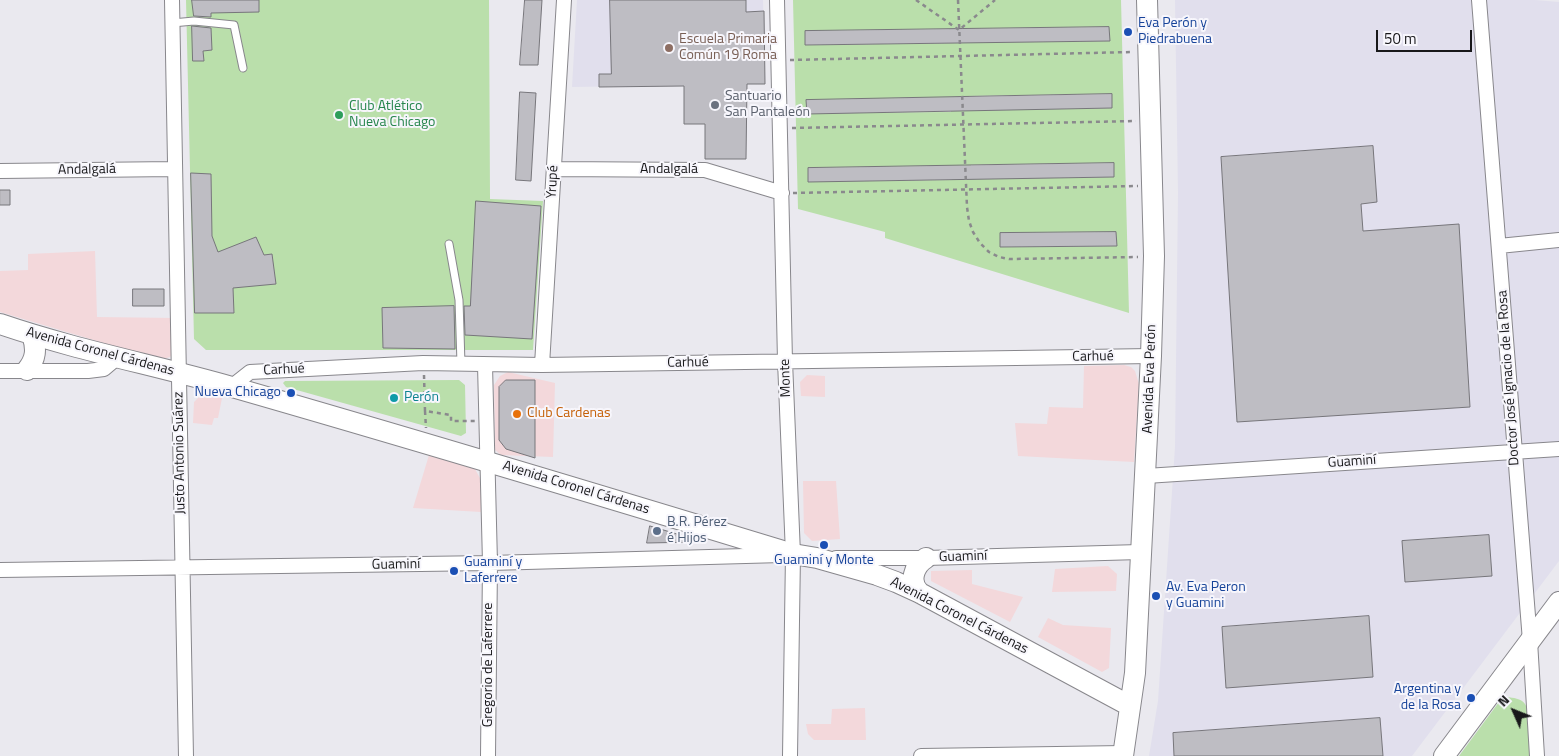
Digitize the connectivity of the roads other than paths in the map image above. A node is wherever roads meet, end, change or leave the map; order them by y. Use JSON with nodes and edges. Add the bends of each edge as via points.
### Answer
{"nodes":[{"id":1,"x":172,"y":0,"type":"edge"},
{"id":2,"x":564,"y":0,"type":"edge"},
{"id":3,"x":777,"y":0,"type":"edge"},
{"id":4,"x":1147,"y":0,"type":"edge"},
{"id":5,"x":1479,"y":0,"type":"edge"},
{"id":6,"x":172,"y":23,"type":"junction"},
{"id":7,"x":243,"y":68,"type":"dead end"},
{"id":8,"x":174,"y":169,"type":"junction"},
{"id":9,"x":554,"y":169,"type":"junction"},
{"id":10,"x":0,"y":171,"type":"edge"},
{"id":11,"x":782,"y":193,"type":"junction"},
{"id":12,"x":1559,"y":240,"type":"edge"},
{"id":13,"x":449,"y":244,"type":"dead end"},
{"id":14,"x":1499,"y":246,"type":"junction"},
{"id":15,"x":0,"y":324,"type":"edge"},
{"id":16,"x":32,"y":335,"type":"junction"},
{"id":17,"x":1151,"y":356,"type":"junction"},
{"id":18,"x":117,"y":358,"type":"junction"},
{"id":19,"x":785,"y":361,"type":"junction"},
{"id":20,"x":461,"y":364,"type":"junction"},
{"id":21,"x":485,"y":365,"type":"junction"},
{"id":22,"x":542,"y":365,"type":"junction"},
{"id":23,"x":27,"y":370,"type":"junction"},
{"id":24,"x":0,"y":371,"type":"edge"},
{"id":25,"x":179,"y":372,"type":"junction"},
{"id":26,"x":231,"y":387,"type":"junction"},
{"id":27,"x":1559,"y":449,"type":"edge"},
{"id":28,"x":1514,"y":452,"type":"junction"},
{"id":29,"x":488,"y":461,"type":"junction"},
{"id":30,"x":1146,"y":476,"type":"junction"},
{"id":31,"x":1140,"y":552,"type":"junction"},
{"id":32,"x":793,"y":554,"type":"junction"},
{"id":33,"x":817,"y":558,"type":"junction"},
{"id":34,"x":926,"y":558,"type":"junction"},
{"id":35,"x":490,"y":563,"type":"junction"},
{"id":36,"x":182,"y":568,"type":"junction"},
{"id":37,"x":0,"y":570,"type":"edge"},
{"id":38,"x":920,"y":593,"type":"junction"},
{"id":39,"x":1559,"y":602,"type":"edge"},
{"id":40,"x":1530,"y":641,"type":"junction"},
{"id":41,"x":1130,"y":706,"type":"junction"},
{"id":42,"x":1123,"y":754,"type":"edge"},
{"id":43,"x":186,"y":756,"type":"edge"},
{"id":44,"x":488,"y":756,"type":"edge"},
{"id":45,"x":790,"y":756,"type":"edge"},
{"id":46,"x":921,"y":756,"type":"edge"},
{"id":47,"x":1444,"y":756,"type":"edge"},
{"id":48,"x":1537,"y":756,"type":"edge"}],
"edges":[{"from":1,"to":6,"type":"street","name":"Justo Antonio Suárez"},
{"from":2,"to":9,"type":"street","name":"Yrupé"},
{"from":3,"to":11,"type":"street","name":"Monte"},
{"from":4,"to":17,"type":"street","name":"Avenida Eva Perón","via":[[1154,256]]},
{"from":5,"to":14,"type":"street","name":"Doctor José Ignacio de la Rosa"},
{"from":6,"to":7,"type":"lane","via":[[194,20],[234,25]]},
{"from":6,"to":8,"type":"street","name":"Justo Antonio Suárez"},
{"from":8,"to":10,"type":"street","name":"Andalgalá"},
{"from":8,"to":25,"type":"street","name":"Justo Antonio Suárez"},
{"from":9,"to":11,"type":"street","name":"Andalgalá","via":[[705,170]]},
{"from":9,"to":22,"type":"street","name":"Yrupé"},
{"from":11,"to":19,"type":"street","name":"Monte"},
{"from":12,"to":14,"type":"street"},
{"from":13,"to":20,"type":"lane","via":[[459,300]]},
{"from":14,"to":28,"type":"street","name":"Doctor José Ignacio de la Rosa"},
{"from":15,"to":16,"type":"street","name":"Avenida Coronel Cárdenas"},
{"from":16,"to":18,"type":"street","name":"Avenida Coronel Cárdenas"},
{"from":16,"to":23,"type":"street","via":[[36,352]]},
{"from":17,"to":19,"type":"street","name":"Carhué"},
{"from":17,"to":30,"type":"street","name":"Avenida Eva Perón"},
{"from":18,"to":23,"type":"street","via":[[104,369]]},
{"from":18,"to":25,"type":"street","name":"Avenida Coronel Cárdenas"},
{"from":19,"to":22,"type":"street","name":"Carhué"},
{"from":19,"to":32,"type":"street","name":"Monte"},
{"from":20,"to":21,"type":"street","name":"Carhué"},
{"from":20,"to":26,"type":"street","name":"Carhué","via":[[250,372]]},
{"from":21,"to":22,"type":"street","name":"Carhué"},
{"from":21,"to":29,"type":"street","name":"Gregorio de Laferrere"},
{"from":23,"to":24,"type":"street"},
{"from":25,"to":26,"type":"street","name":"Avenida Coronel Cárdenas"},
{"from":25,"to":36,"type":"street","name":"Justo Antonio Suárez"},
{"from":26,"to":29,"type":"street","name":"Avenida Coronel Cárdenas"},
{"from":27,"to":28,"type":"street","name":"Guaminí"},
{"from":28,"to":30,"type":"street","name":"Guaminí"},
{"from":28,"to":40,"type":"street","name":"Doctor José Ignacio de la Rosa"},
{"from":29,"to":32,"type":"street","name":"Avenida Coronel Cárdenas"},
{"from":29,"to":35,"type":"street","name":"Gregorio de Laferrere"},
{"from":30,"to":31,"type":"street","name":"Avenida Eva Perón"},
{"from":31,"to":34,"type":"street","name":"Guaminí"},
{"from":31,"to":41,"type":"street","name":"Avenida Eva Perón","via":[[1135,672]]},
{"from":32,"to":33,"type":"street","name":"Avenida Coronel Cárdenas"},
{"from":32,"to":35,"type":"street","name":"Guaminí"},
{"from":32,"to":45,"type":"street","name":"Monte"},
{"from":33,"to":34,"type":"street","name":"Guaminí"},
{"from":33,"to":38,"type":"street","name":"Avenida Coronel Cárdenas","via":[[877,575]]},
{"from":34,"to":38,"type":"street","via":[[921,561],[913,579]]},
{"from":35,"to":36,"type":"street","name":"Guaminí"},
{"from":35,"to":44,"type":"street","name":"Gregorio de Laferrere"},
{"from":36,"to":37,"type":"street","name":"Guaminí"},
{"from":36,"to":43,"type":"street","name":"Justo Antonio Suárez"},
{"from":38,"to":41,"type":"street","name":"Avenida Coronel Cárdenas"},
{"from":39,"to":40,"type":"street"},
{"from":40,"to":47,"type":"street"},
{"from":40,"to":48,"type":"street","name":"Doctor José Ignacio de la Rosa"},
{"from":41,"to":42,"type":"street","name":"Avenida Eva Perón"},
{"from":42,"to":46,"type":"street"}]}
